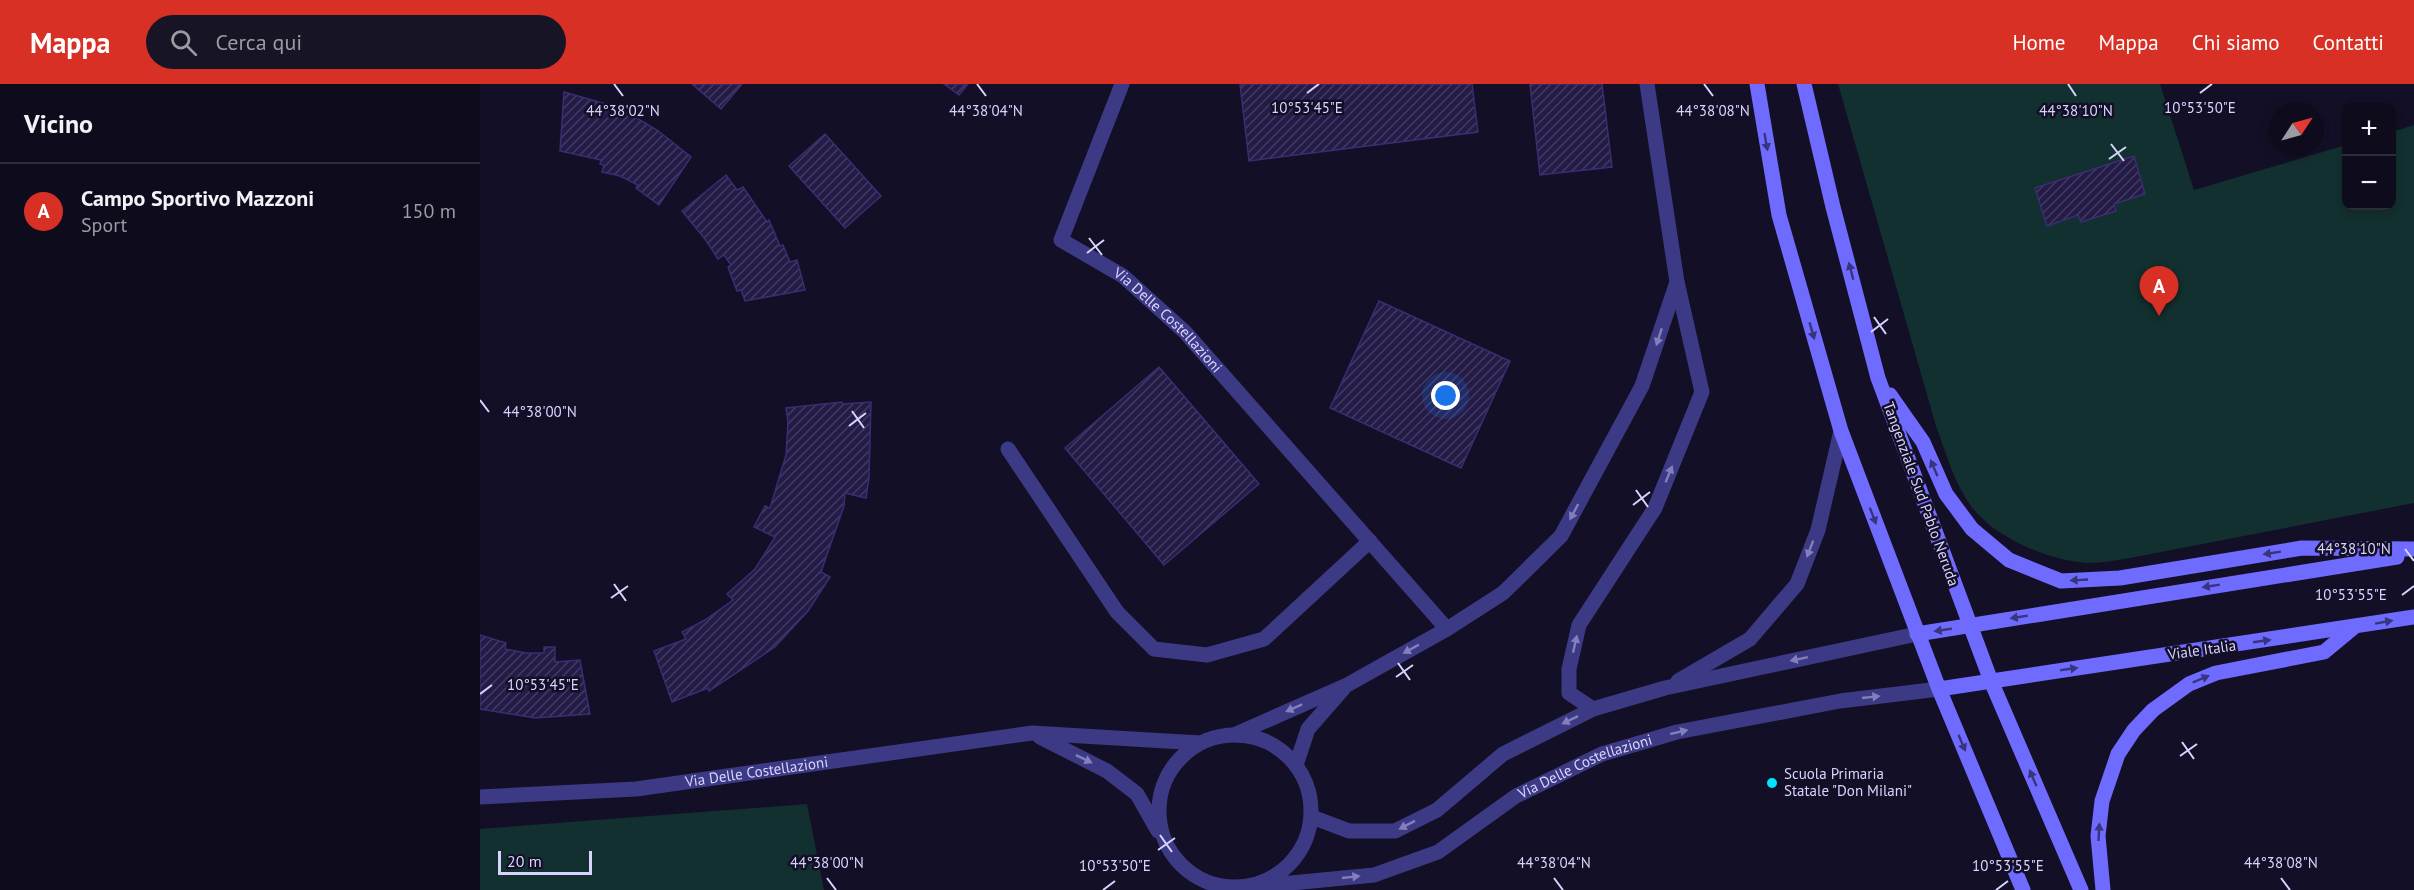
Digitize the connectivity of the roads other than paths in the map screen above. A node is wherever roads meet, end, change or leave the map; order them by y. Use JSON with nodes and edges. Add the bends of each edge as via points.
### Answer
{"nodes":[{"id":1,"x":1122,"y":84,"type":"edge"},
{"id":2,"x":1647,"y":84,"type":"edge"},
{"id":3,"x":1756,"y":84,"type":"edge"},
{"id":4,"x":1804,"y":84,"type":"edge"},
{"id":5,"x":1677,"y":282,"type":"junction"},
{"id":6,"x":1878,"y":378,"type":"junction"},
{"id":7,"x":1841,"y":431,"type":"junction"},
{"id":8,"x":1008,"y":449,"type":"dead end"},
{"id":9,"x":1370,"y":541,"type":"junction"},
{"id":10,"x":2414,"y":549,"type":"edge"},
{"id":11,"x":2414,"y":554,"type":"edge"},
{"id":12,"x":2414,"y":617,"type":"edge"},
{"id":13,"x":1969,"y":625,"type":"junction"},
{"id":14,"x":2355,"y":627,"type":"junction"},
{"id":15,"x":1447,"y":629,"type":"junction"},
{"id":16,"x":1917,"y":634,"type":"junction"},
{"id":17,"x":1991,"y":681,"type":"junction"},
{"id":18,"x":1347,"y":685,"type":"junction"},
{"id":19,"x":1665,"y":688,"type":"junction"},
{"id":20,"x":1939,"y":689,"type":"junction"},
{"id":21,"x":1593,"y":709,"type":"junction"},
{"id":22,"x":1032,"y":733,"type":"junction"},
{"id":23,"x":1236,"y":734,"type":"junction"},
{"id":24,"x":1200,"y":743,"type":"junction"},
{"id":25,"x":1296,"y":765,"type":"junction"},
{"id":26,"x":480,"y":797,"type":"edge"},
{"id":27,"x":1312,"y":817,"type":"junction"},
{"id":28,"x":1171,"y":853,"type":"junction"},
{"id":29,"x":1251,"y":887,"type":"junction"},
{"id":30,"x":2024,"y":890,"type":"edge"},
{"id":31,"x":2081,"y":890,"type":"edge"},
{"id":32,"x":2103,"y":890,"type":"edge"}],
"edges":[{"from":1,"to":9,"type":"street","name":"Via Delle Costellazioni","via":[[1061,240],[1123,276],[1185,332]]},
{"from":2,"to":5,"type":"street"},
{"from":3,"to":7,"type":"main road","one_way":true,"via":[[1779,216]]},
{"from":6,"to":4,"type":"main road","name":"Tangenziale Sud Pablo Neruda","one_way":true},
{"from":5,"to":15,"type":"street","one_way":true,"via":[[1642,386],[1561,536],[1503,593]]},
{"from":21,"to":5,"type":"street","one_way":true,"via":[[1569,693],[1569,669],[1579,626],[1655,508],[1702,392]]},
{"from":10,"to":6,"type":"main road","one_way":true,"via":[[2302,549],[2120,578],[2061,581],[2009,560],[1972,529],[1946,494],[1923,442]]},
{"from":6,"to":13,"type":"main road","name":"Tangenziale Sud Pablo Neruda"},
{"from":7,"to":16,"type":"main road","one_way":true},
{"from":7,"to":19,"type":"street","one_way":true,"via":[[1818,530],[1797,584],[1750,639]]},
{"from":8,"to":9,"type":"street","via":[[1117,612],[1154,649],[1207,655],[1264,639]]},
{"from":9,"to":15,"type":"street","name":"Via Delle Costellazioni"},
{"from":11,"to":13,"type":"main road","one_way":true},
{"from":14,"to":12,"type":"main road","name":"Viale Italia","one_way":true},
{"from":13,"to":16,"type":"main road","one_way":true},
{"from":13,"to":17,"type":"main road","name":"Tangenziale Sud Pablo Neruda"},
{"from":17,"to":14,"type":"main road","name":"Viale Italia","one_way":true},
{"from":32,"to":14,"type":"main road","one_way":true,"via":[[2098,836],[2102,801],[2118,754],[2153,710],[2189,684],[2216,672],[2324,652]]},
{"from":15,"to":18,"type":"street","one_way":true},
{"from":16,"to":19,"type":"street","one_way":true},
{"from":16,"to":20,"type":"main road"},
{"from":17,"to":20,"type":"main road","name":"Viale Italia"},
{"from":31,"to":17,"type":"main road","name":"Tangenziale Sud Pablo Neruda","one_way":true},
{"from":18,"to":23,"type":"street","one_way":true},
{"from":18,"to":25,"type":"street","via":[[1308,729]]},
{"from":19,"to":21,"type":"street"},
{"from":29,"to":20,"type":"street","name":"Via Delle Costellazioni","one_way":true,"via":[[1374,875],[1438,852],[1516,796],[1602,753],[1677,732],[1840,700]]},
{"from":20,"to":30,"type":"main road","one_way":true},
{"from":21,"to":27,"type":"street","one_way":true,"via":[[1503,754],[1437,810],[1395,831],[1349,831]]},
{"from":22,"to":24,"type":"street","name":"Via Delle Costellazioni"},
{"from":22,"to":26,"type":"street","name":"Via Delle Costellazioni","via":[[636,789]]},
{"from":22,"to":28,"type":"street","one_way":true,"via":[[1107,771],[1137,794]]},
{"from":23,"to":24,"type":"street"},
{"from":23,"to":25,"type":"street","via":[[1259,738],[1279,748]]},
{"from":24,"to":28,"type":"street","via":[[1169,772],[1161,791],[1158,812]]},
{"from":25,"to":27,"type":"street","via":[[1306,781]]},
{"from":27,"to":29,"type":"street","via":[[1306,842],[1293,862],[1274,878]]},
{"from":28,"to":29,"type":"street","via":[[1186,870],[1205,882],[1228,888]]}]}
